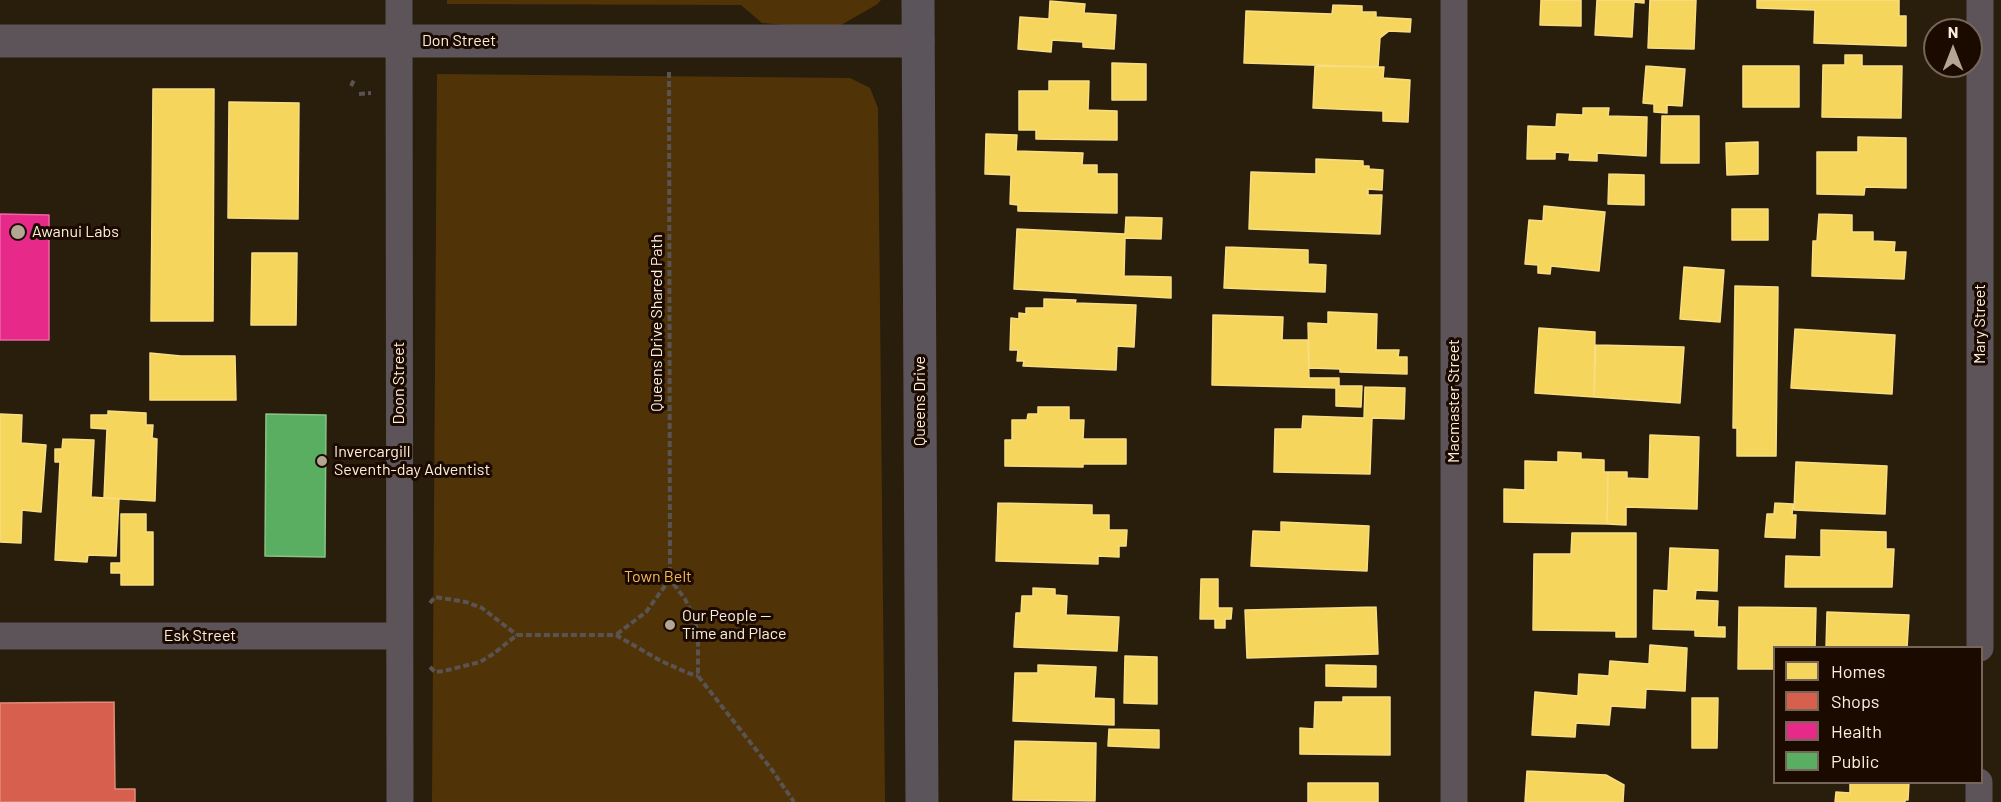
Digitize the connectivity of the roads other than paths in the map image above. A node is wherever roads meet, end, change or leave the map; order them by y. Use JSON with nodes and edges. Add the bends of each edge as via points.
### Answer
{"nodes":[{"id":1,"x":399,"y":0,"type":"edge"},
{"id":2,"x":918,"y":0,"type":"edge"},
{"id":3,"x":1454,"y":0,"type":"edge"},
{"id":4,"x":1980,"y":0,"type":"edge"},
{"id":5,"x":0,"y":41,"type":"edge"},
{"id":6,"x":918,"y":41,"type":"junction"},
{"id":7,"x":400,"y":42,"type":"junction"},
{"id":8,"x":0,"y":636,"type":"edge"},
{"id":9,"x":399,"y":636,"type":"junction"},
{"id":10,"x":1980,"y":646,"type":"edge"},
{"id":11,"x":1979,"y":784,"type":"edge"},
{"id":12,"x":400,"y":802,"type":"edge"},
{"id":13,"x":922,"y":802,"type":"edge"},
{"id":14,"x":1454,"y":802,"type":"edge"},
{"id":15,"x":1979,"y":802,"type":"edge"}],
"edges":[{"from":1,"to":7,"type":"street","name":"Doon Street"},
{"from":2,"to":6,"type":"main road","name":"Queens Drive"},
{"from":3,"to":14,"type":"street","name":"Macmaster Street"},
{"from":4,"to":10,"type":"street","name":"Mary Street"},
{"from":5,"to":7,"type":"street","name":"Don Street"},
{"from":6,"to":7,"type":"street","name":"Don Street"},
{"from":6,"to":13,"type":"main road","name":"Queens Drive"},
{"from":7,"to":9,"type":"street","name":"Doon Street"},
{"from":8,"to":9,"type":"street","name":"Esk Street"},
{"from":9,"to":12,"type":"street","name":"Doon Street"},
{"from":11,"to":15,"type":"street"}]}
